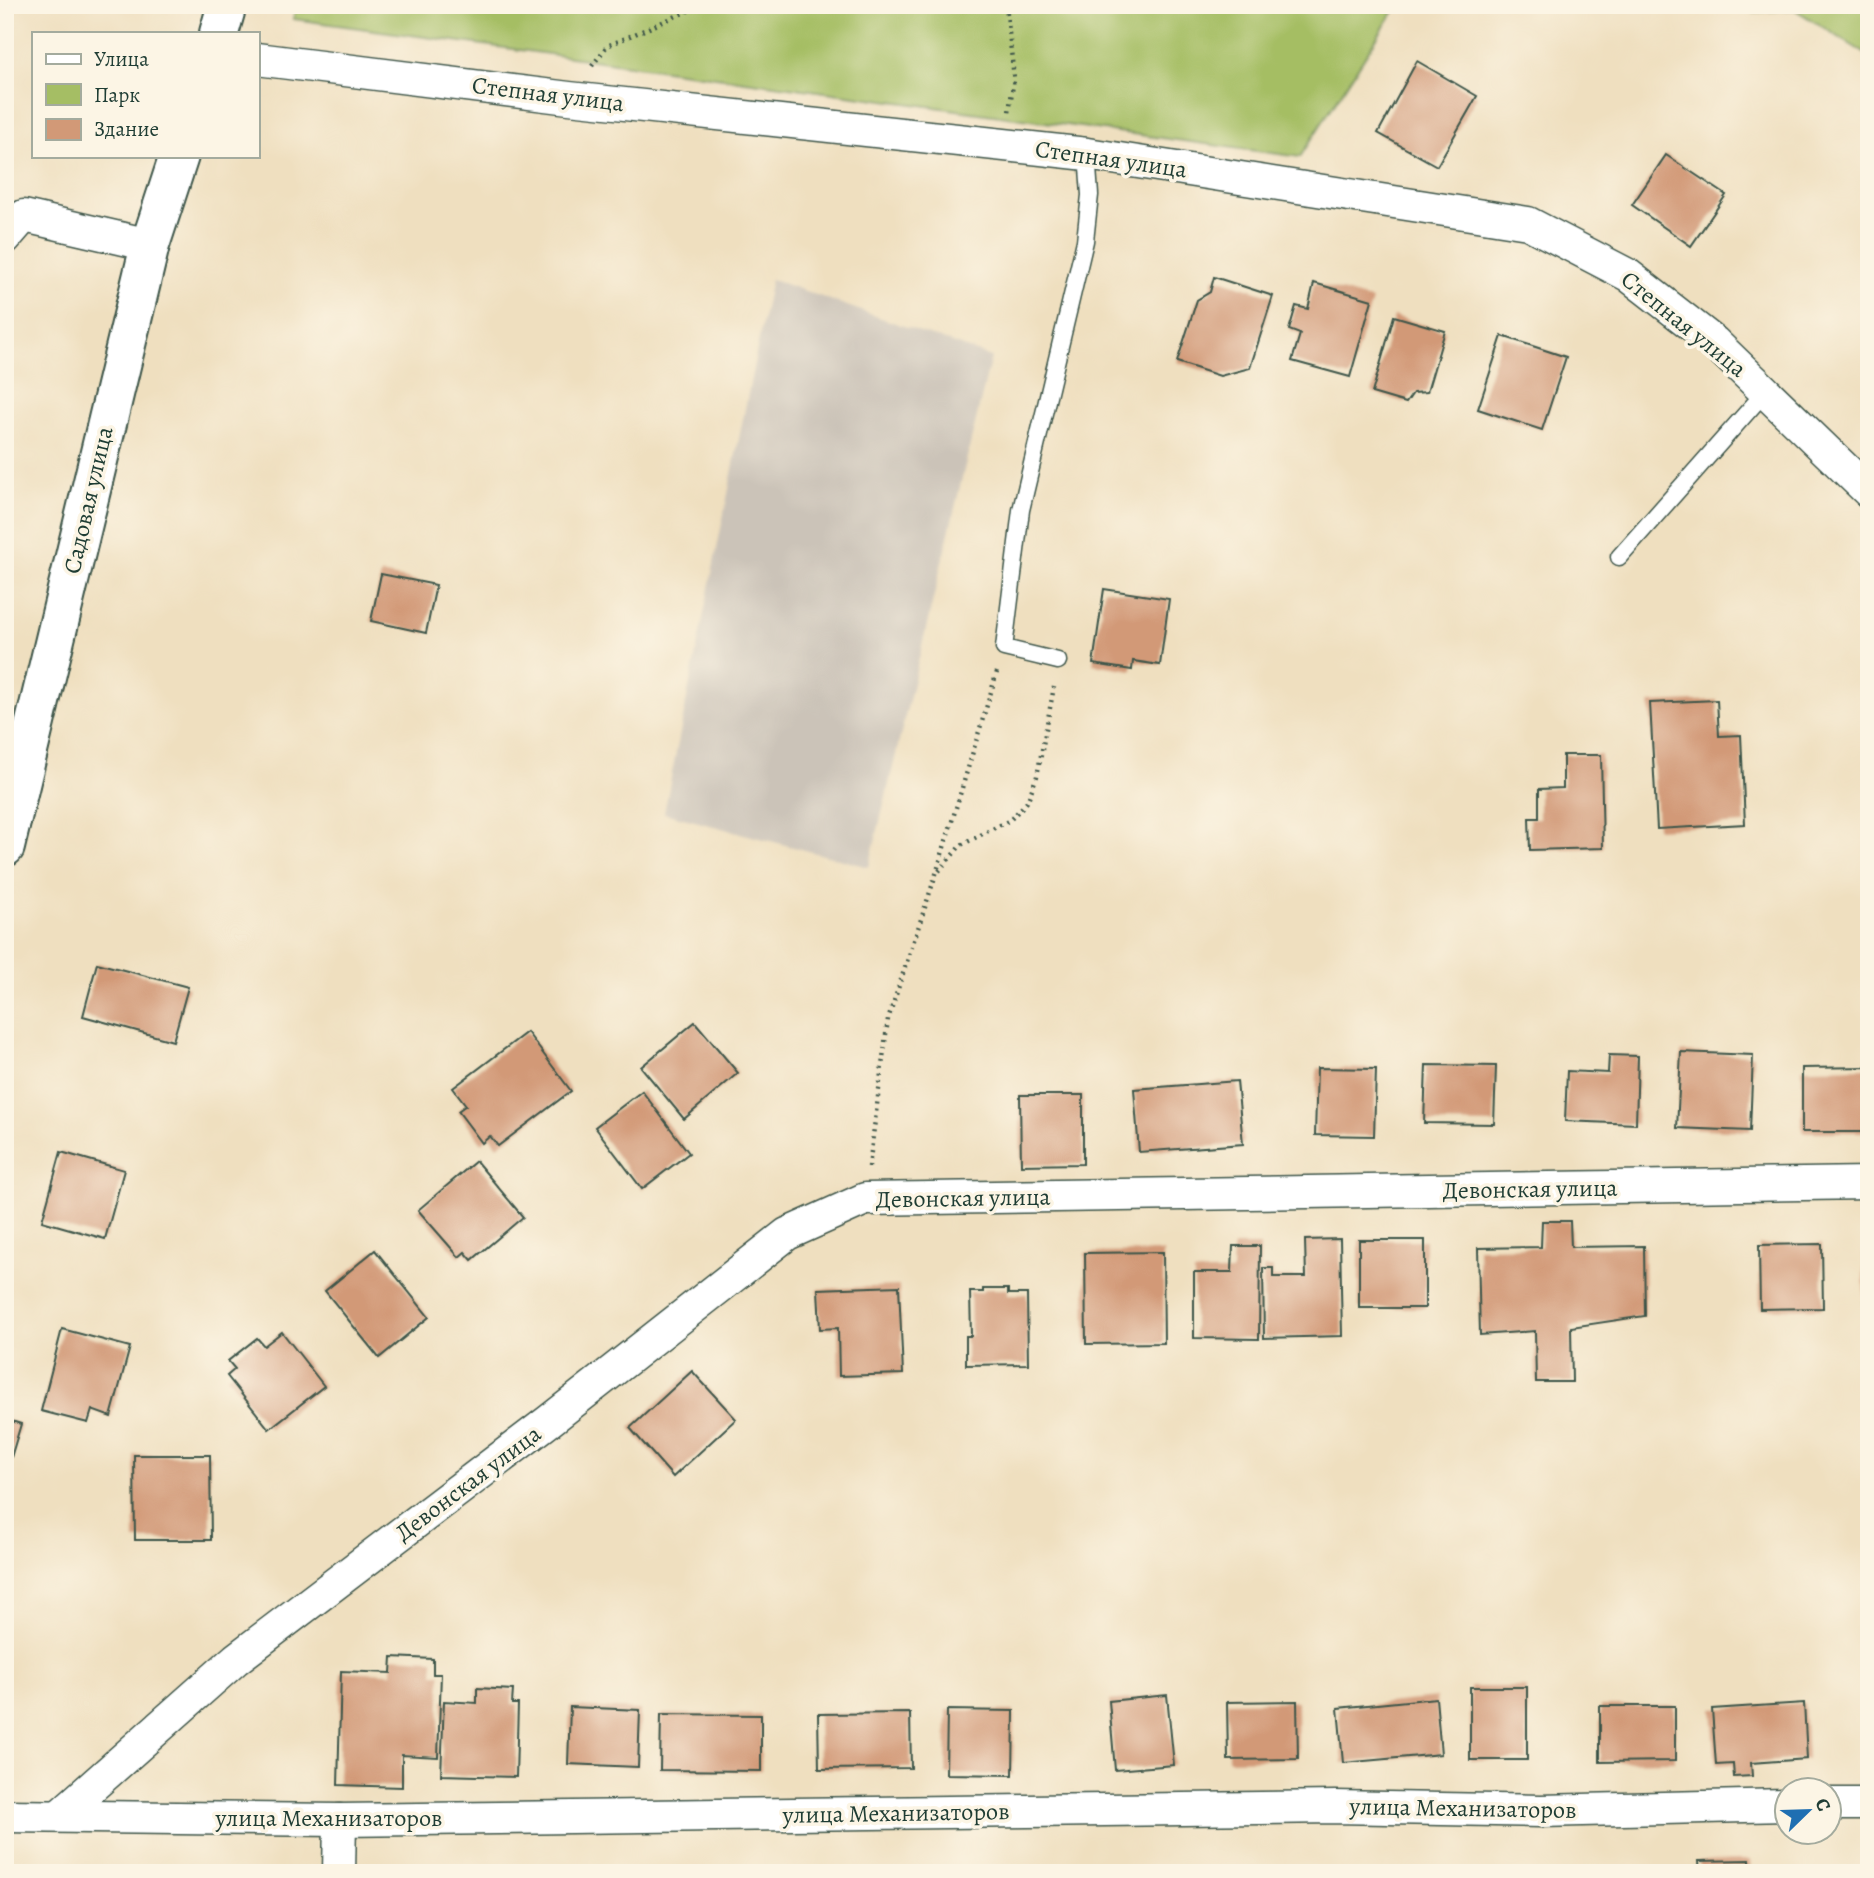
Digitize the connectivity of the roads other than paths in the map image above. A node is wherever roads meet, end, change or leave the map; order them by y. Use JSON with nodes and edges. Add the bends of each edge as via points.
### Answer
{"nodes":[{"id":1,"x":227,"y":5,"type":"edge"},
{"id":2,"x":219,"y":32,"type":"edge"},
{"id":3,"x":259,"y":59,"type":"edge"},
{"id":4,"x":1087,"y":154,"type":"junction"},
{"id":5,"x":178,"y":158,"type":"edge"},
{"id":6,"x":5,"y":238,"type":"edge"},
{"id":7,"x":150,"y":245,"type":"junction"},
{"id":8,"x":1765,"y":392,"type":"junction"},
{"id":9,"x":1869,"y":492,"type":"edge"},
{"id":10,"x":1619,"y":557,"type":"dead end"},
{"id":11,"x":1058,"y":661,"type":"road end"},
{"id":12,"x":5,"y":847,"type":"edge"},
{"id":13,"x":1869,"y":1183,"type":"edge"},
{"id":14,"x":1842,"y":1804,"type":"edge"},
{"id":15,"x":1869,"y":1804,"type":"edge"},
{"id":16,"x":1772,"y":1805,"type":"edge"},
{"id":17,"x":5,"y":1816,"type":"edge"},
{"id":18,"x":59,"y":1816,"type":"junction"},
{"id":19,"x":340,"y":1820,"type":"junction"},
{"id":20,"x":339,"y":1873,"type":"edge"}],
"edges":[{"from":1,"to":2,"type":"street"},
{"from":3,"to":4,"type":"street","name":"Степная улица"},
{"from":4,"to":8,"type":"street","name":"Степная улица","via":[[1528,223],[1629,275],[1714,342]]},
{"from":4,"to":11,"type":"lane","via":[[1090,195],[1085,241],[1021,510],[1004,648]]},
{"from":5,"to":7,"type":"street","name":"Садовая улица"},
{"from":6,"to":7,"type":"street","via":[[24,216]]},
{"from":7,"to":12,"type":"street","name":"Садовая улица"},
{"from":8,"to":9,"type":"street","name":"Степная улица"},
{"from":8,"to":10,"type":"lane"},
{"from":13,"to":18,"type":"street","name":"Девонская улица","via":[[865,1199],[787,1234],[236,1659]]},
{"from":14,"to":15,"type":"street"},
{"from":16,"to":19,"type":"street","name":"улица Механизаторов"},
{"from":17,"to":18,"type":"street","name":"улица Механизаторов"},
{"from":18,"to":19,"type":"street","name":"улица Механизаторов"},
{"from":19,"to":20,"type":"street"}]}
